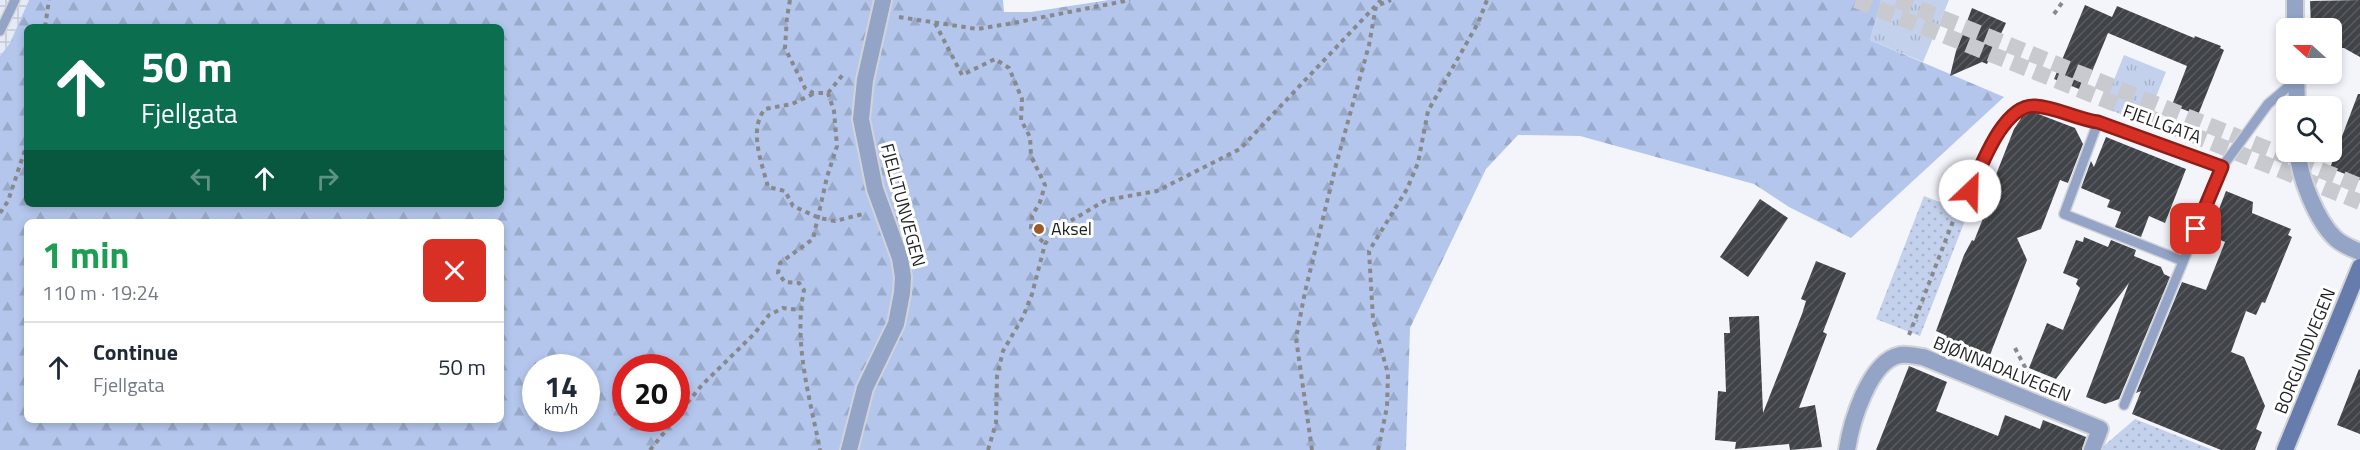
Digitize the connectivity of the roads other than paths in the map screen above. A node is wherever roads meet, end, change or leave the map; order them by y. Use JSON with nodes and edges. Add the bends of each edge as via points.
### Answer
{"nodes":[{"id":1,"x":15,"y":0,"type":"edge"},
{"id":2,"x":2295,"y":0,"type":"edge"},
{"id":3,"x":882,"y":7,"type":"edge"},
{"id":4,"x":2295,"y":18,"type":"edge"},
{"id":5,"x":0,"y":31,"type":"edge"},
{"id":6,"x":2289,"y":84,"type":"edge"},
{"id":7,"x":2098,"y":122,"type":"junction"},
{"id":8,"x":2301,"y":162,"type":"edge"},
{"id":9,"x":2222,"y":167,"type":"junction"},
{"id":10,"x":1970,"y":191,"type":"road end"},
{"id":11,"x":2360,"y":252,"type":"edge"},
{"id":12,"x":2183,"y":261,"type":"junction"},
{"id":13,"x":2360,"y":267,"type":"edge"},
{"id":14,"x":2124,"y":405,"type":"dead end"},
{"id":15,"x":849,"y":450,"type":"edge"},
{"id":16,"x":1847,"y":450,"type":"edge"},
{"id":17,"x":2092,"y":450,"type":"edge"},
{"id":18,"x":2286,"y":450,"type":"edge"}],
"edges":[{"from":1,"to":5,"type":"lane"},
{"from":2,"to":4,"type":"street"},
{"from":3,"to":15,"type":"street","name":"FJELLTUNVEGEN","via":[[865,80],[861,119],[875,189],[900,258],[902,293],[896,324],[865,388]]},
{"from":6,"to":9,"type":"lane","via":[[2268,104]]},
{"from":7,"to":9,"type":"lane","name":"FJELLGATA"},
{"from":7,"to":10,"type":"lane","via":[[2045,107],[2023,108],[1995,137]]},
{"from":7,"to":12,"type":"lane","name":"FJELLGATA","via":[[2064,214]]},
{"from":8,"to":11,"type":"street","via":[[2309,193],[2326,228],[2337,240]]},
{"from":9,"to":12,"type":"lane"},
{"from":12,"to":14,"type":"lane"},
{"from":13,"to":18,"type":"main road","name":"BORGUNDVEGEN"},
{"from":16,"to":17,"type":"street","name":"BJØNNADALVEGEN","via":[[1872,377],[1894,357],[1923,357],[2100,429]]}]}
